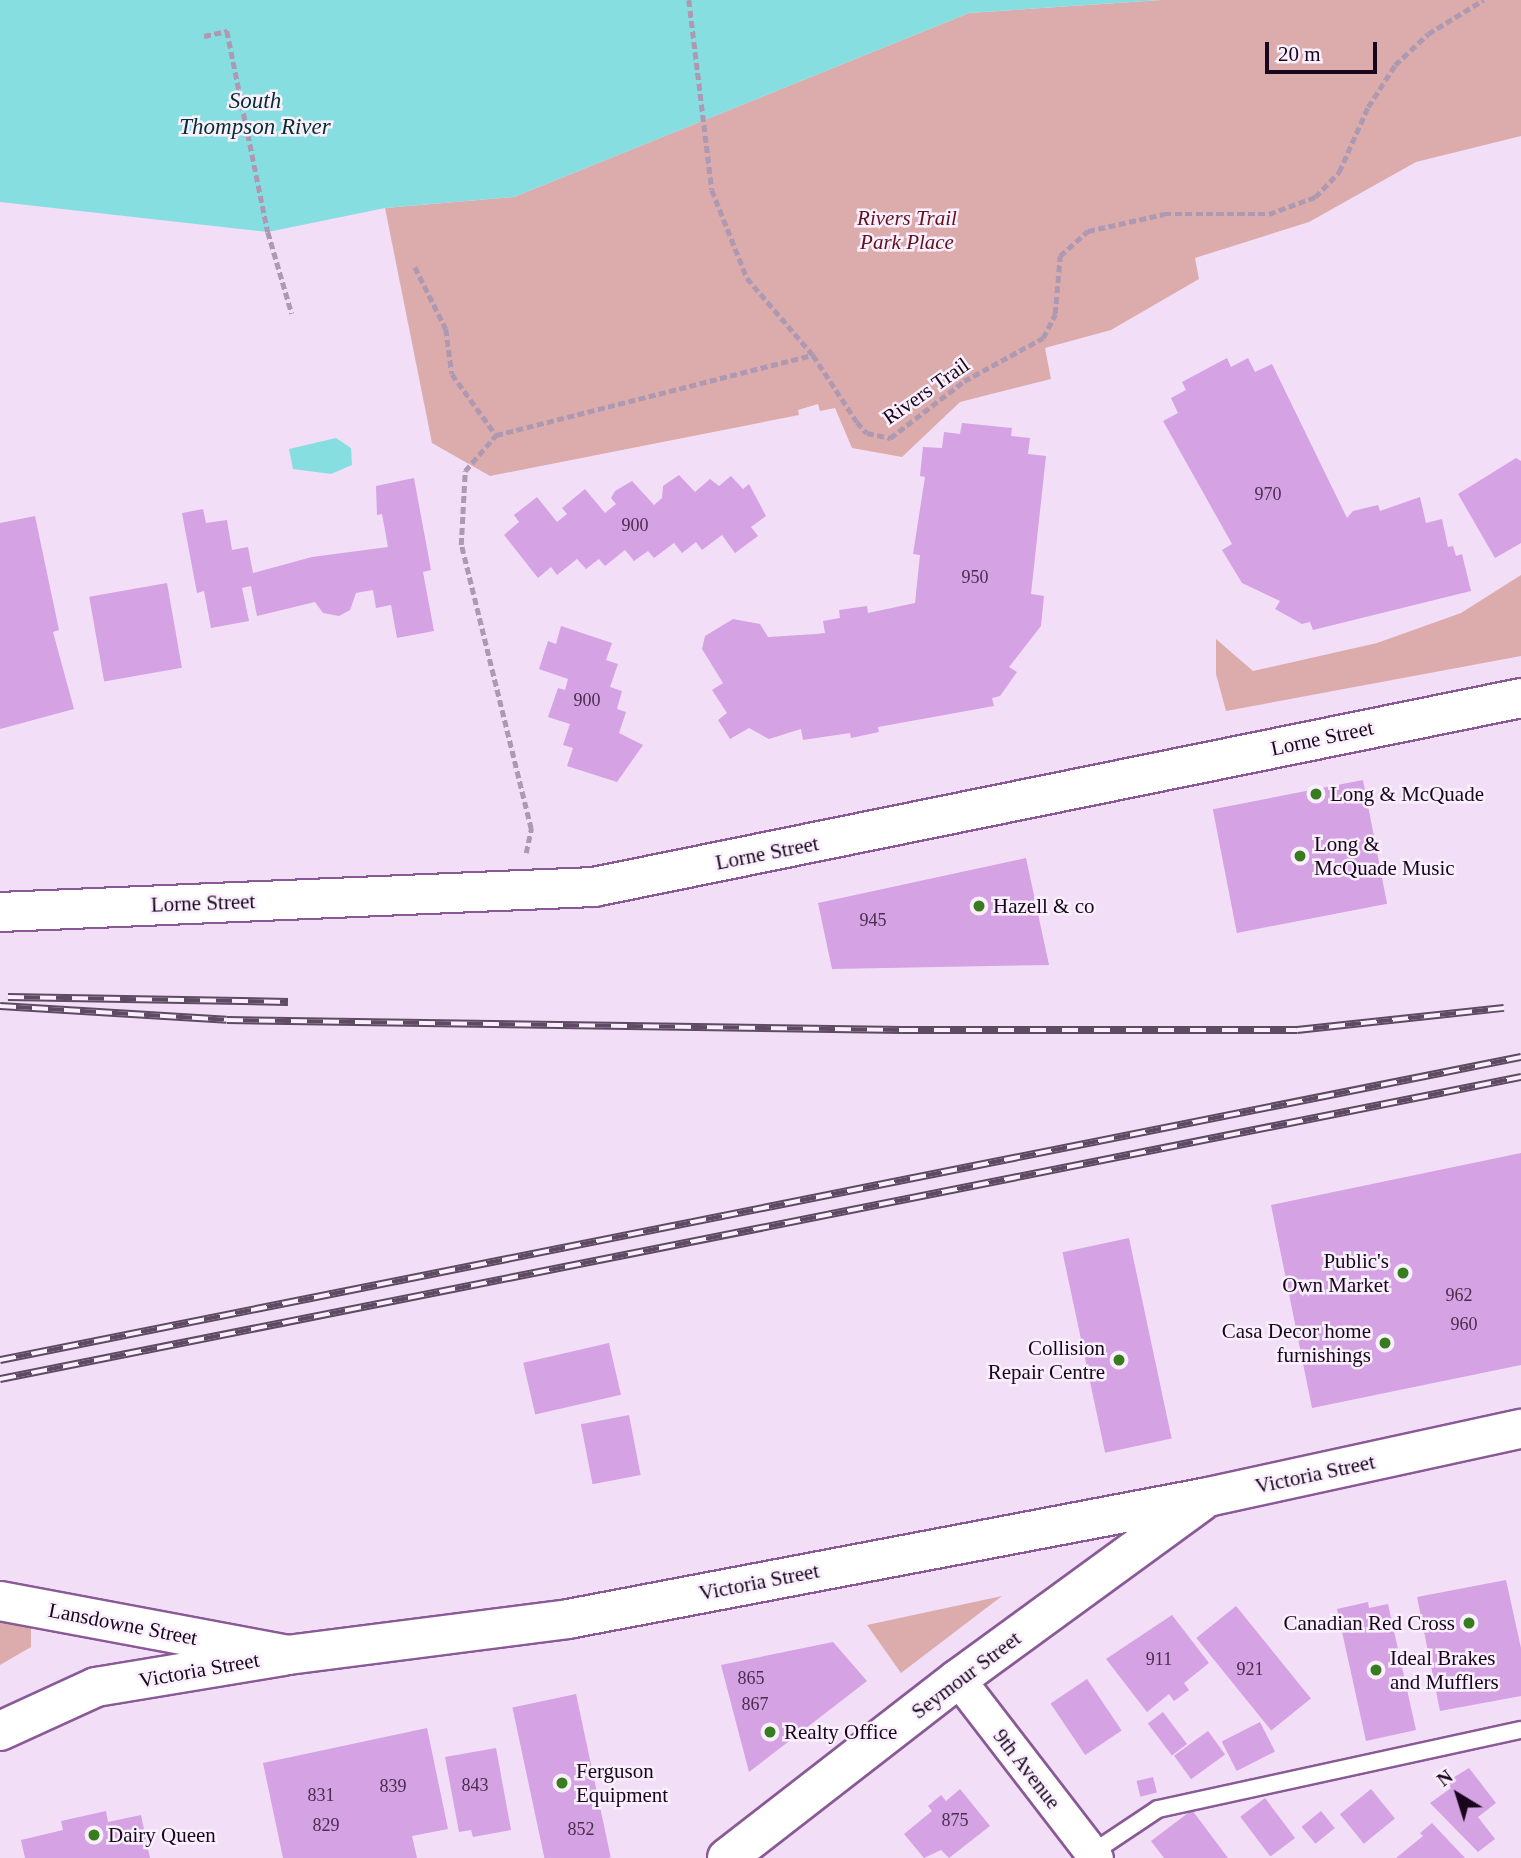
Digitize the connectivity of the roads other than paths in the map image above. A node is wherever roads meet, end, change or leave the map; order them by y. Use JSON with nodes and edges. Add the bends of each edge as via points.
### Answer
{"nodes":[{"id":1,"x":1521,"y":698,"type":"edge"},
{"id":2,"x":0,"y":912,"type":"edge"},
{"id":3,"x":1521,"y":1429,"type":"edge"},
{"id":4,"x":1208,"y":1497,"type":"junction"},
{"id":5,"x":0,"y":1601,"type":"edge"},
{"id":6,"x":288,"y":1655,"type":"junction"},
{"id":7,"x":958,"y":1679,"type":"junction"},
{"id":8,"x":1521,"y":1730,"type":"edge"},
{"id":9,"x":0,"y":1731,"type":"edge"},
{"id":10,"x":1094,"y":1855,"type":"edge"},
{"id":11,"x":727,"y":1858,"type":"edge"}],
"edges":[{"from":1,"to":2,"type":"main road","name":"Lorne Street","via":[[594,887]]},
{"from":3,"to":4,"type":"main road","name":"Victoria Street"},
{"from":4,"to":6,"type":"main road","name":"Victoria Street","via":[[568,1619]]},
{"from":4,"to":7,"type":"main road","name":"Seymour Street"},
{"from":5,"to":6,"type":"main road","name":"Lansdowne Street"},
{"from":6,"to":9,"type":"main road","name":"Victoria Street","via":[[96,1687]]},
{"from":7,"to":10,"type":"street","name":"9th Avenue"},
{"from":7,"to":11,"type":"main road","name":"Seymour Street"},
{"from":8,"to":10,"type":"lane","via":[[1158,1809]]}]}
